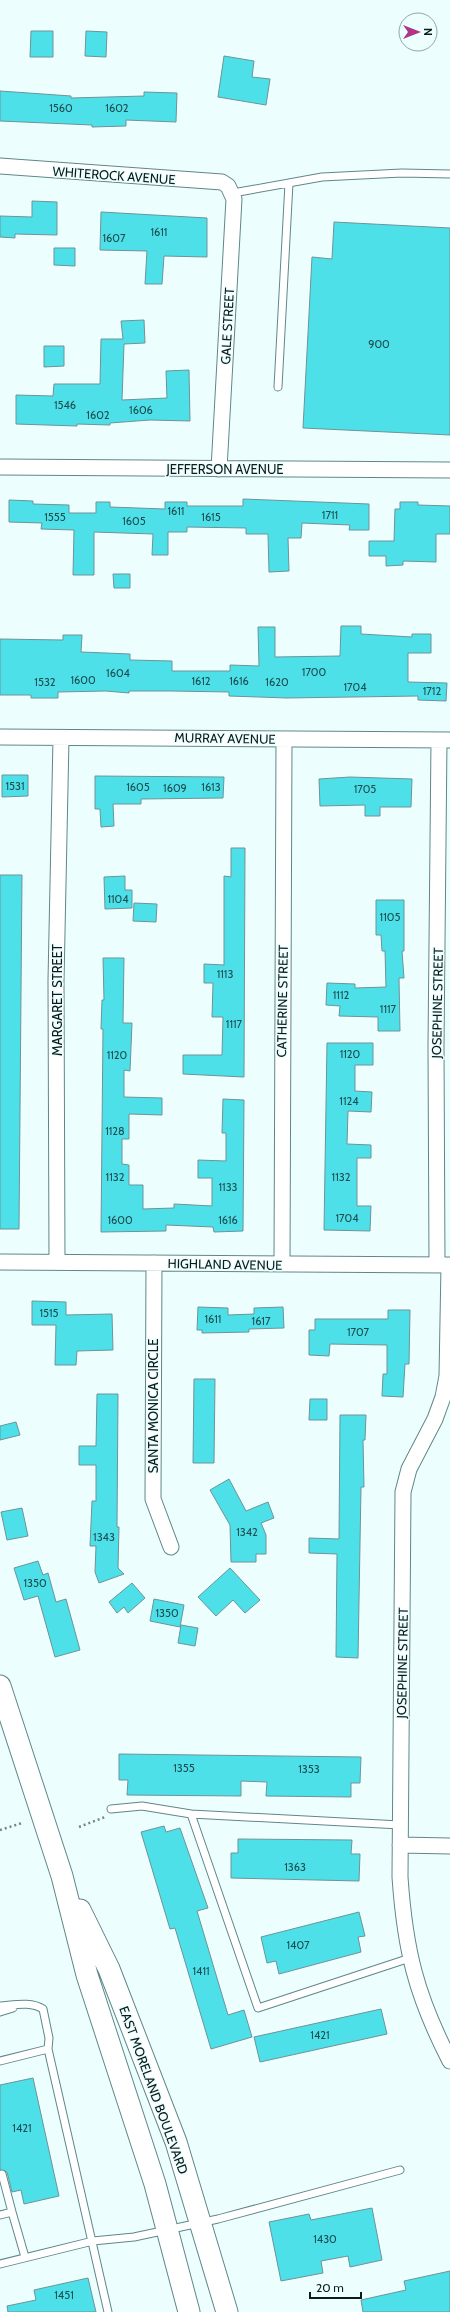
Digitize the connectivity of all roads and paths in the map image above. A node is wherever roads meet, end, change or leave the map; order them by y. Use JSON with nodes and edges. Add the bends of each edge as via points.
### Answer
{"nodes":[{"id":1,"x":0,"y":166,"type":"edge"},
{"id":2,"x":450,"y":174,"type":"edge"},
{"id":3,"x":289,"y":183,"type":"junction"},
{"id":4,"x":230,"y":189,"type":"junction"},
{"id":5,"x":278,"y":387,"type":"dead end"},
{"id":6,"x":0,"y":467,"type":"edge"},
{"id":7,"x":219,"y":469,"type":"junction"},
{"id":8,"x":450,"y":470,"type":"edge"},
{"id":9,"x":0,"y":737,"type":"edge"},
{"id":10,"x":61,"y":738,"type":"junction"},
{"id":11,"x":284,"y":739,"type":"junction"},
{"id":12,"x":444,"y":740,"type":"edge"},
{"id":13,"x":0,"y":1262,"type":"edge"},
{"id":14,"x":57,"y":1262,"type":"junction"},
{"id":15,"x":154,"y":1263,"type":"junction"},
{"id":16,"x":282,"y":1264,"type":"junction"},
{"id":17,"x":445,"y":1265,"type":"edge"},
{"id":18,"x":171,"y":1546,"type":"dead end"},
{"id":19,"x":0,"y":1686,"type":"edge"},
{"id":20,"x":111,"y":1809,"type":"joint"},
{"id":21,"x":191,"y":1814,"type":"junction"},
{"id":22,"x":22,"y":1823,"type":"dead end"},
{"id":23,"x":400,"y":1825,"type":"junction"},
{"id":24,"x":79,"y":1827,"type":"dead end"},
{"id":25,"x":0,"y":1830,"type":"edge"},
{"id":26,"x":400,"y":1845,"type":"junction"},
{"id":27,"x":450,"y":1846,"type":"edge"},
{"id":28,"x":62,"y":1876,"type":"junction"},
{"id":29,"x":410,"y":1958,"type":"junction"},
{"id":30,"x":28,"y":2004,"type":"junction"},
{"id":31,"x":0,"y":2006,"type":"edge"},
{"id":32,"x":0,"y":2012,"type":"edge"},
{"id":33,"x":48,"y":2049,"type":"junction"},
{"id":34,"x":0,"y":2061,"type":"edge"},
{"id":35,"x":450,"y":2061,"type":"edge"},
{"id":36,"x":400,"y":2170,"type":"dead end"},
{"id":37,"x":2,"y":2174,"type":"dead end"},
{"id":38,"x":12,"y":2212,"type":"junction"},
{"id":39,"x":0,"y":2215,"type":"edge"},
{"id":40,"x":200,"y":2223,"type":"junction"},
{"id":41,"x":167,"y":2230,"type":"junction"},
{"id":42,"x":93,"y":2241,"type":"junction"},
{"id":43,"x":25,"y":2257,"type":"junction"},
{"id":44,"x":0,"y":2264,"type":"edge"},
{"id":45,"x":108,"y":2312,"type":"edge"},
{"id":46,"x":189,"y":2312,"type":"edge"},
{"id":47,"x":227,"y":2312,"type":"edge"}],
"edges":[{"from":1,"to":4,"type":"street","name":"WHITEROCK AVENUE","via":[[222,182]]},
{"from":2,"to":3,"type":"lane","via":[[402,173],[322,177]]},
{"from":3,"to":4,"type":"lane"},
{"from":3,"to":5,"type":"lane"},
{"from":4,"to":7,"type":"street","name":"GALE STREET","via":[[234,199]]},
{"from":6,"to":7,"type":"street","name":"JEFFERSON AVENUE"},
{"from":7,"to":8,"type":"street","name":"JEFFERSON AVENUE"},
{"from":9,"to":10,"type":"street","name":"MURRAY AVENUE"},
{"from":10,"to":11,"type":"street","name":"MURRAY AVENUE"},
{"from":10,"to":14,"type":"street","name":"MARGARET STREET","via":[[56,981]]},
{"from":11,"to":12,"type":"street","name":"MURRAY AVENUE"},
{"from":11,"to":16,"type":"street","name":"CATHERINE STREET"},
{"from":12,"to":17,"type":"street","name":"JOSEPHINE STREET","via":[[436,1046]]},
{"from":13,"to":14,"type":"street","name":"HIGHLAND AVENUE"},
{"from":14,"to":15,"type":"street","name":"HIGHLAND AVENUE"},
{"from":15,"to":16,"type":"street","name":"HIGHLAND AVENUE"},
{"from":15,"to":18,"type":"street","name":"SANTA MONICA CIRCLE","via":[[153,1499]]},
{"from":16,"to":17,"type":"street","name":"HIGHLAND AVENUE"},
{"from":17,"to":23,"type":"street","name":"JOSEPHINE STREET","via":[[447,1376],[436,1419],[409,1469],[403,1492]]},
{"from":19,"to":28,"type":"main road","name":"EAST MORELAND BOULEVARD"},
{"from":20,"to":21,"type":"lane","via":[[142,1806]]},
{"from":20,"to":24,"type":"path","via":[[108,1816]]},
{"from":21,"to":23,"type":"lane"},
{"from":21,"to":29,"type":"lane","via":[[258,2008]]},
{"from":22,"to":25,"type":"path"},
{"from":23,"to":26,"type":"street","name":"JOSEPHINE STREET"},
{"from":26,"to":27,"type":"street"},
{"from":26,"to":29,"type":"street","name":"JOSEPHINE STREET","via":[[403,1920]]},
{"from":28,"to":40,"type":"main road","name":"EAST MORELAND BOULEVARD","via":[[109,1969],[176,2142]]},
{"from":28,"to":41,"type":"main road","name":"EAST MORELAND BOULEVARD","via":[[87,1975],[155,2184]]},
{"from":29,"to":35,"type":"street","name":"JOSEPHINE STREET","via":[[419,1994]]},
{"from":30,"to":31,"type":"lane"},
{"from":30,"to":32,"type":"lane"},
{"from":30,"to":33,"type":"lane","via":[[43,2009],[49,2038]]},
{"from":33,"to":34,"type":"lane"},
{"from":33,"to":42,"type":"lane"},
{"from":36,"to":40,"type":"lane"},
{"from":37,"to":38,"type":"lane"},
{"from":38,"to":39,"type":"lane"},
{"from":38,"to":43,"type":"lane"},
{"from":40,"to":41,"type":"lane"},
{"from":40,"to":47,"type":"main road","name":"EAST MORELAND BOULEVARD"},
{"from":41,"to":42,"type":"lane","via":[[134,2237]]},
{"from":41,"to":46,"type":"main road","name":"EAST MORELAND BOULEVARD"},
{"from":42,"to":43,"type":"lane"},
{"from":42,"to":45,"type":"lane"},
{"from":43,"to":44,"type":"lane"}]}
